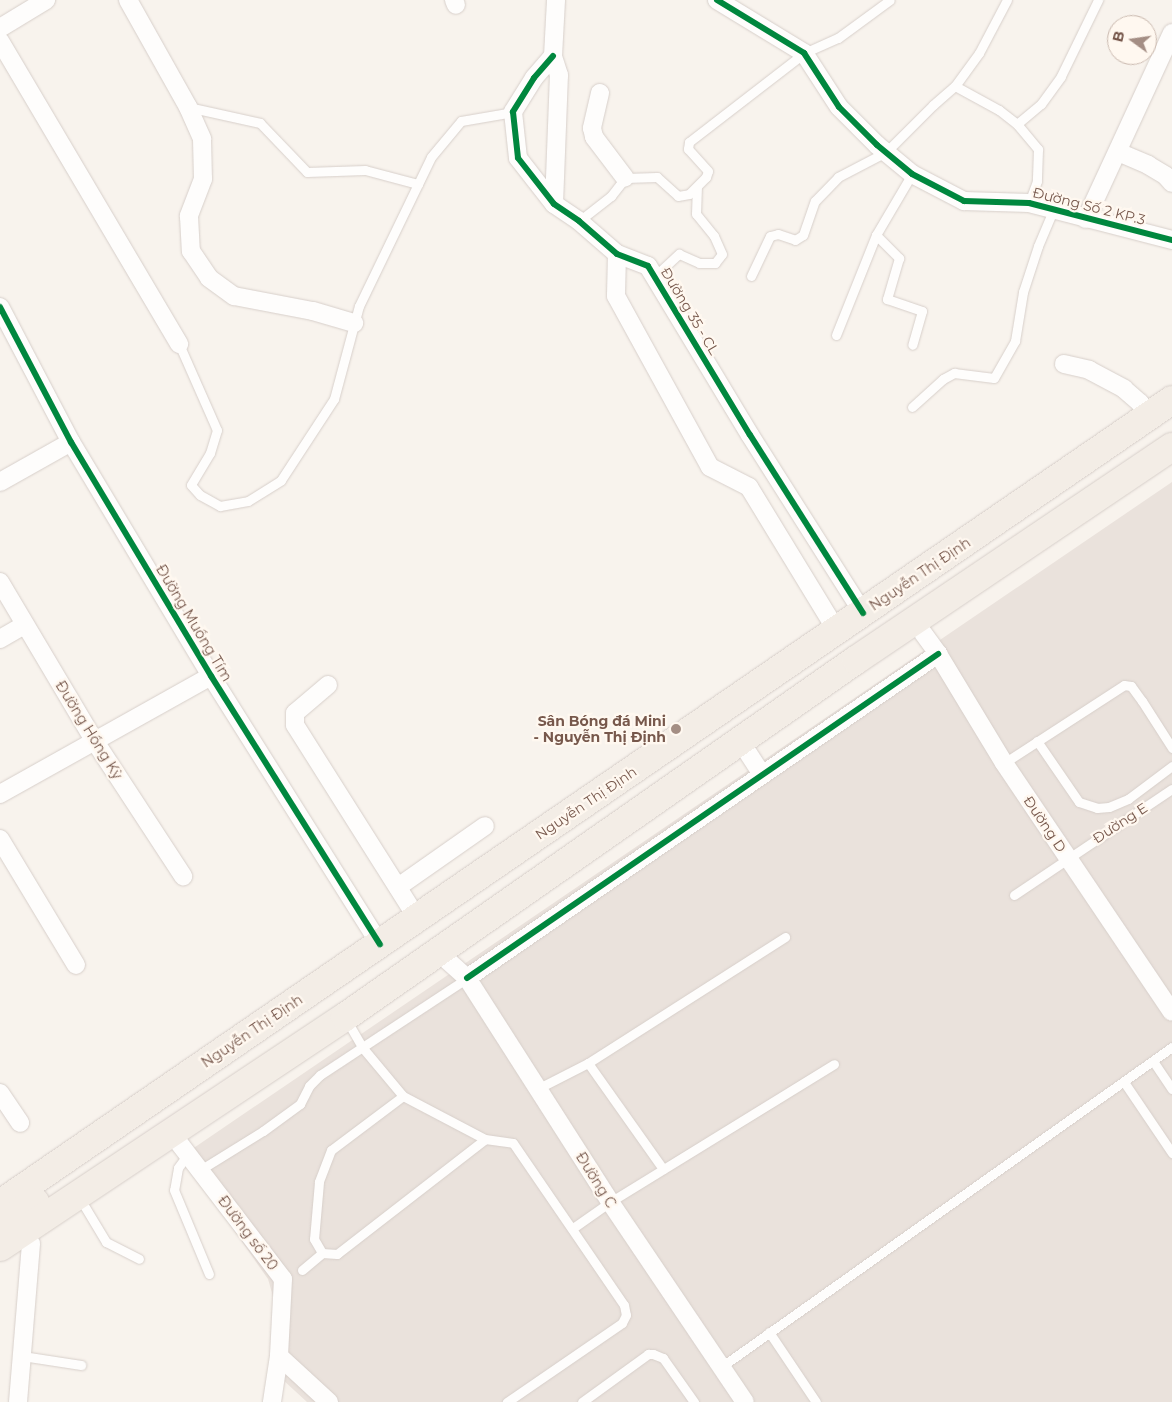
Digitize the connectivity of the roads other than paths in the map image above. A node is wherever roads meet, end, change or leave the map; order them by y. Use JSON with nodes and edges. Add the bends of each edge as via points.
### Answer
{"nodes":[{"id":1,"x":46,"y":0,"type":"edge"},
{"id":2,"x":128,"y":0,"type":"edge"},
{"id":3,"x":556,"y":0,"type":"edge"},
{"id":4,"x":890,"y":0,"type":"edge"},
{"id":5,"x":1006,"y":0,"type":"edge"},
{"id":6,"x":1098,"y":0,"type":"edge"},
{"id":7,"x":725,"y":3,"type":"edge"},
{"id":8,"x":0,"y":28,"type":"edge"},
{"id":9,"x":1172,"y":33,"type":"edge"},
{"id":10,"x":0,"y":41,"type":"edge"},
{"id":11,"x":804,"y":53,"type":"junction"},
{"id":12,"x":553,"y":56,"type":"junction"},
{"id":13,"x":955,"y":86,"type":"junction"},
{"id":14,"x":600,"y":93,"type":"dead end"},
{"id":15,"x":188,"y":107,"type":"junction"},
{"id":16,"x":513,"y":112,"type":"junction"},
{"id":17,"x":1017,"y":124,"type":"junction"},
{"id":18,"x":886,"y":152,"type":"junction"},
{"id":19,"x":1118,"y":152,"type":"junction"},
{"id":20,"x":912,"y":174,"type":"junction"},
{"id":21,"x":625,"y":178,"type":"junction"},
{"id":22,"x":1172,"y":182,"type":"edge"},
{"id":23,"x":418,"y":184,"type":"junction"},
{"id":24,"x":697,"y":187,"type":"junction"},
{"id":25,"x":1029,"y":203,"type":"junction"},
{"id":26,"x":554,"y":204,"type":"junction"},
{"id":27,"x":1053,"y":210,"type":"junction"},
{"id":28,"x":1086,"y":219,"type":"junction"},
{"id":29,"x":579,"y":221,"type":"junction"},
{"id":30,"x":876,"y":235,"type":"junction"},
{"id":31,"x":1172,"y":240,"type":"edge"},
{"id":32,"x":617,"y":254,"type":"junction"},
{"id":33,"x":655,"y":276,"type":"junction"},
{"id":34,"x":751,"y":276,"type":"dead end"},
{"id":35,"x":0,"y":307,"type":"edge"},
{"id":36,"x":354,"y":323,"type":"junction"},
{"id":37,"x":836,"y":335,"type":"dead end"},
{"id":38,"x":179,"y":344,"type":"joint"},
{"id":39,"x":912,"y":345,"type":"dead end"},
{"id":40,"x":1064,"y":364,"type":"dead end"},
{"id":41,"x":1172,"y":400,"type":"edge"},
{"id":42,"x":912,"y":407,"type":"dead end"},
{"id":43,"x":1161,"y":419,"type":"edge"},
{"id":44,"x":71,"y":442,"type":"junction"},
{"id":45,"x":1172,"y":446,"type":"edge"},
{"id":46,"x":1172,"y":465,"type":"edge"},
{"id":47,"x":0,"y":482,"type":"edge"},
{"id":48,"x":0,"y":582,"type":"edge"},
{"id":49,"x":24,"y":624,"type":"junction"},
{"id":50,"x":877,"y":634,"type":"junction"},
{"id":51,"x":0,"y":639,"type":"edge"},
{"id":52,"x":931,"y":643,"type":"junction"},
{"id":53,"x":850,"y":652,"type":"junction"},
{"id":54,"x":211,"y":676,"type":"junction"},
{"id":55,"x":328,"y":685,"type":"dead end"},
{"id":56,"x":94,"y":740,"type":"junction"},
{"id":57,"x":1037,"y":741,"type":"junction"},
{"id":58,"x":1172,"y":748,"type":"edge"},
{"id":59,"x":755,"y":763,"type":"junction"},
{"id":60,"x":1004,"y":763,"type":"junction"},
{"id":61,"x":1172,"y":766,"type":"edge"},
{"id":62,"x":1172,"y":789,"type":"edge"},
{"id":63,"x":0,"y":794,"type":"edge"},
{"id":64,"x":485,"y":826,"type":"dead end"},
{"id":65,"x":0,"y":839,"type":"edge"},
{"id":66,"x":1067,"y":857,"type":"junction"},
{"id":67,"x":183,"y":876,"type":"dead end"},
{"id":68,"x":398,"y":888,"type":"junction"},
{"id":69,"x":1014,"y":895,"type":"dead end"},
{"id":70,"x":785,"y":937,"type":"dead end"},
{"id":71,"x":433,"y":940,"type":"junction"},
{"id":72,"x":76,"y":965,"type":"dead end"},
{"id":73,"x":395,"y":966,"type":"junction"},
{"id":74,"x":467,"y":978,"type":"junction"},
{"id":75,"x":1172,"y":1012,"type":"edge"},
{"id":76,"x":352,"y":1030,"type":"junction"},
{"id":77,"x":1172,"y":1048,"type":"edge"},
{"id":78,"x":1153,"y":1061,"type":"junction"},
{"id":79,"x":588,"y":1063,"type":"junction"},
{"id":80,"x":834,"y":1064,"type":"dead end"},
{"id":81,"x":1124,"y":1082,"type":"junction"},
{"id":82,"x":539,"y":1088,"type":"junction"},
{"id":83,"x":1172,"y":1088,"type":"edge"},
{"id":84,"x":0,"y":1093,"type":"edge"},
{"id":85,"x":403,"y":1096,"type":"junction"},
{"id":86,"x":20,"y":1123,"type":"dead end"},
{"id":87,"x":485,"y":1139,"type":"junction"},
{"id":88,"x":180,"y":1143,"type":"junction"},
{"id":89,"x":1172,"y":1153,"type":"edge"},
{"id":90,"x":664,"y":1169,"type":"junction"},
{"id":91,"x":200,"y":1170,"type":"junction"},
{"id":92,"x":610,"y":1202,"type":"junction"},
{"id":93,"x":0,"y":1204,"type":"edge"},
{"id":94,"x":85,"y":1207,"type":"junction"},
{"id":95,"x":0,"y":1226,"type":"edge"},
{"id":96,"x":573,"y":1228,"type":"junction"},
{"id":97,"x":30,"y":1236,"type":"junction"},
{"id":98,"x":0,"y":1248,"type":"edge"},
{"id":99,"x":322,"y":1253,"type":"junction"},
{"id":100,"x":140,"y":1259,"type":"dead end"},
{"id":101,"x":0,"y":1266,"type":"edge"},
{"id":102,"x":302,"y":1270,"type":"dead end"},
{"id":103,"x":209,"y":1274,"type":"dead end"},
{"id":104,"x":769,"y":1332,"type":"junction"},
{"id":105,"x":22,"y":1356,"type":"junction"},
{"id":106,"x":279,"y":1356,"type":"junction"},
{"id":107,"x":81,"y":1365,"type":"dead end"},
{"id":108,"x":721,"y":1367,"type":"junction"},
{"id":109,"x":18,"y":1402,"type":"edge"},
{"id":110,"x":272,"y":1402,"type":"edge"},
{"id":111,"x":329,"y":1402,"type":"edge"},
{"id":112,"x":508,"y":1402,"type":"edge"},
{"id":113,"x":582,"y":1402,"type":"edge"},
{"id":114,"x":694,"y":1402,"type":"edge"},
{"id":115,"x":744,"y":1402,"type":"edge"},
{"id":116,"x":816,"y":1402,"type":"edge"}],
"edges":[{"from":1,"to":8,"type":"street"},
{"from":2,"to":15,"type":"street"},
{"from":3,"to":12,"type":"street"},
{"from":4,"to":11,"type":"lane","via":[[838,38]]},
{"from":5,"to":13,"type":"lane","via":[[979,53]]},
{"from":6,"to":17,"type":"lane","via":[[1060,76],[1041,104]]},
{"from":7,"to":11,"type":"street","name":"Đường Số 2 KP.3"},
{"from":9,"to":19,"type":"street"},
{"from":10,"to":38,"type":"street"},
{"from":11,"to":18,"type":"street","name":"Đường Số 2 KP.3","via":[[839,107]]},
{"from":11,"to":24,"type":"lane","via":[[689,142],[688,149],[708,172]]},
{"from":12,"to":16,"type":"street","via":[[534,78]]},
{"from":12,"to":26,"type":"street","via":[[558,75]]},
{"from":13,"to":17,"type":"lane","via":[[999,110]]},
{"from":13,"to":18,"type":"lane"},
{"from":14,"to":21,"type":"street","via":[[592,128],[594,137]]},
{"from":15,"to":23,"type":"lane","via":[[260,123],[306,172],[365,170]]},
{"from":15,"to":36,"type":"street","via":[[202,139],[203,179],[189,216],[191,251],[209,278],[234,296],[313,311]]},
{"from":16,"to":23,"type":"lane","via":[[461,121],[431,156]]},
{"from":16,"to":26,"type":"street","name":"Đường 35 - CL","via":[[518,158]]},
{"from":17,"to":25,"type":"lane","via":[[1038,149],[1037,181]]},
{"from":18,"to":20,"type":"street","name":"Đường Số 2 KP.3"},
{"from":18,"to":34,"type":"lane","via":[[838,177],[815,201],[803,235],[795,240],[778,234],[770,236]]},
{"from":19,"to":22,"type":"street","via":[[1148,165]]},
{"from":19,"to":28,"type":"street"},
{"from":20,"to":25,"type":"street","name":"Đường Số 2 KP.3","via":[[964,201]]},
{"from":20,"to":30,"type":"lane"},
{"from":21,"to":24,"type":"lane","via":[[657,177],[678,196],[690,194]]},
{"from":21,"to":29,"type":"lane","via":[[611,196]]},
{"from":23,"to":36,"type":"lane","via":[[358,306]]},
{"from":24,"to":33,"type":"lane","via":[[696,214],[714,236],[722,254],[715,263],[699,263],[679,254]]},
{"from":25,"to":27,"type":"street","name":"Đường Số 2 KP.3"},
{"from":26,"to":29,"type":"street","name":"Đường 35 - CL"},
{"from":27,"to":28,"type":"street","name":"Đường Số 2 KP.3"},
{"from":27,"to":42,"type":"lane","via":[[1023,292],[1015,341],[994,378],[954,373]]},
{"from":28,"to":31,"type":"street","name":"Đường Số 2 KP.3"},
{"from":29,"to":32,"type":"street","name":"Đường 35 - CL"},
{"from":30,"to":37,"type":"lane"},
{"from":30,"to":39,"type":"lane","via":[[899,258],[887,299],[922,311]]},
{"from":32,"to":33,"type":"street","name":"Đường 35 - CL","via":[[648,266]]},
{"from":32,"to":53,"type":"street","via":[[616,296],[710,467],[749,487]]},
{"from":33,"to":50,"type":"street","name":"Đường 35 - CL","via":[[750,435]]},
{"from":35,"to":44,"type":"street","name":"Đường Muồng Tím"},
{"from":36,"to":38,"type":"lane","via":[[334,399],[281,480],[248,500],[220,506],[200,495],[192,485],[210,453],[217,430]]},
{"from":40,"to":43,"type":"street","via":[[1090,370],[1124,389]]},
{"from":41,"to":43,"type":"main road","name":"Nguyễn Thị Định"},
{"from":43,"to":50,"type":"main road","name":"Nguyễn Thị Định"},
{"from":44,"to":47,"type":"street"},
{"from":44,"to":54,"type":"street","name":"Đường Muồng Tím"},
{"from":45,"to":50,"type":"main road","name":"Nguyễn Thị Định"},
{"from":46,"to":52,"type":"main road","name":"Nguyễn Thị Định"},
{"from":48,"to":49,"type":"street","name":"Đường Hồng Kỳ"},
{"from":49,"to":51,"type":"street"},
{"from":49,"to":56,"type":"street","name":"Đường Hồng Kỳ"},
{"from":50,"to":52,"type":"main road","name":"Nguyễn Thị Định"},
{"from":50,"to":53,"type":"main road","name":"Nguyễn Thị Định"},
{"from":50,"to":53,"type":"main road","name":"Nguyễn Thị Định"},
{"from":52,"to":59,"type":"street"},
{"from":52,"to":60,"type":"street","name":"Đường D"},
{"from":53,"to":59,"type":"main road","name":"Nguyễn Thị Định"},
{"from":53,"to":71,"type":"main road","name":"Nguyễn Thị Định"},
{"from":53,"to":71,"type":"main road","name":"Nguyễn Thị Định"},
{"from":54,"to":56,"type":"street"},
{"from":54,"to":73,"type":"street","name":"Đường Muồng Tím"},
{"from":55,"to":68,"type":"street","name":"Đường C","via":[[295,714],[295,725]]},
{"from":56,"to":63,"type":"street"},
{"from":56,"to":67,"type":"street","name":"Đường Hồng Kỳ"},
{"from":57,"to":58,"type":"lane","via":[[1124,685],[1131,686]]},
{"from":57,"to":60,"type":"lane"},
{"from":57,"to":61,"type":"lane","via":[[1079,802],[1097,808],[1128,799]]},
{"from":59,"to":71,"type":"main road","name":"Nguyễn Thị Định"},
{"from":59,"to":74,"type":"street"},
{"from":60,"to":66,"type":"street","name":"Đường D"},
{"from":62,"to":66,"type":"lane","name":"Đường E"},
{"from":64,"to":68,"type":"street"},
{"from":65,"to":72,"type":"street"},
{"from":66,"to":69,"type":"lane","name":"Đường E"},
{"from":66,"to":75,"type":"street","name":"Đường D"},
{"from":68,"to":71,"type":"street","name":"Đường C"},
{"from":70,"to":79,"type":"lane"},
{"from":71,"to":73,"type":"main road","name":"Nguyễn Thị Định"},
{"from":71,"to":73,"type":"main road","name":"Nguyễn Thị Định"},
{"from":71,"to":74,"type":"street","name":"Đường C"},
{"from":73,"to":76,"type":"main road","name":"Nguyễn Thị Định"},
{"from":73,"to":93,"type":"main road","name":"Nguyễn Thị Định"},
{"from":73,"to":95,"type":"main road","name":"Nguyễn Thị Định"},
{"from":74,"to":76,"type":"lane"},
{"from":74,"to":82,"type":"street","name":"Đường C"},
{"from":76,"to":85,"type":"lane"},
{"from":76,"to":88,"type":"main road","name":"Nguyễn Thị Định"},
{"from":76,"to":91,"type":"lane","via":[[309,1086],[300,1104]]},
{"from":77,"to":78,"type":"lane"},
{"from":78,"to":81,"type":"lane"},
{"from":78,"to":83,"type":"lane"},
{"from":79,"to":82,"type":"lane"},
{"from":79,"to":90,"type":"lane"},
{"from":80,"to":90,"type":"lane"},
{"from":81,"to":89,"type":"lane"},
{"from":81,"to":104,"type":"lane"},
{"from":82,"to":92,"type":"street","name":"Đường C"},
{"from":84,"to":86,"type":"street"},
{"from":85,"to":87,"type":"lane"},
{"from":85,"to":99,"type":"lane","via":[[331,1150],[318,1182],[314,1238]]},
{"from":87,"to":96,"type":"lane","via":[[513,1143]]},
{"from":87,"to":99,"type":"lane","via":[[337,1254]]},
{"from":88,"to":91,"type":"street","name":"Đường số 20"},
{"from":88,"to":94,"type":"main road","name":"Nguyễn Thị Định"},
{"from":88,"to":97,"type":"main road","name":"Nguyễn Thị Định"},
{"from":88,"to":103,"type":"lane","via":[[174,1190]]},
{"from":90,"to":92,"type":"lane"},
{"from":91,"to":106,"type":"street","name":"Đường số 20","via":[[283,1279]]},
{"from":92,"to":96,"type":"lane"},
{"from":92,"to":108,"type":"street","name":"Đường C"},
{"from":94,"to":97,"type":"main road","name":"Nguyễn Thị Định"},
{"from":94,"to":100,"type":"lane","via":[[106,1242]]},
{"from":96,"to":112,"type":"lane","via":[[624,1305],[626,1315],[622,1323]]},
{"from":97,"to":98,"type":"main road","name":"Nguyễn Thị Định"},
{"from":97,"to":101,"type":"main road","name":"Nguyễn Thị Định"},
{"from":97,"to":105,"type":"street"},
{"from":99,"to":102,"type":"lane"},
{"from":104,"to":108,"type":"lane"},
{"from":104,"to":116,"type":"lane"},
{"from":105,"to":107,"type":"lane"},
{"from":105,"to":109,"type":"street"},
{"from":106,"to":110,"type":"street","name":"Đường số 20"},
{"from":106,"to":111,"type":"street"},
{"from":108,"to":115,"type":"street","name":"Đường C"},
{"from":113,"to":114,"type":"lane","via":[[648,1354],[663,1358]]}]}
